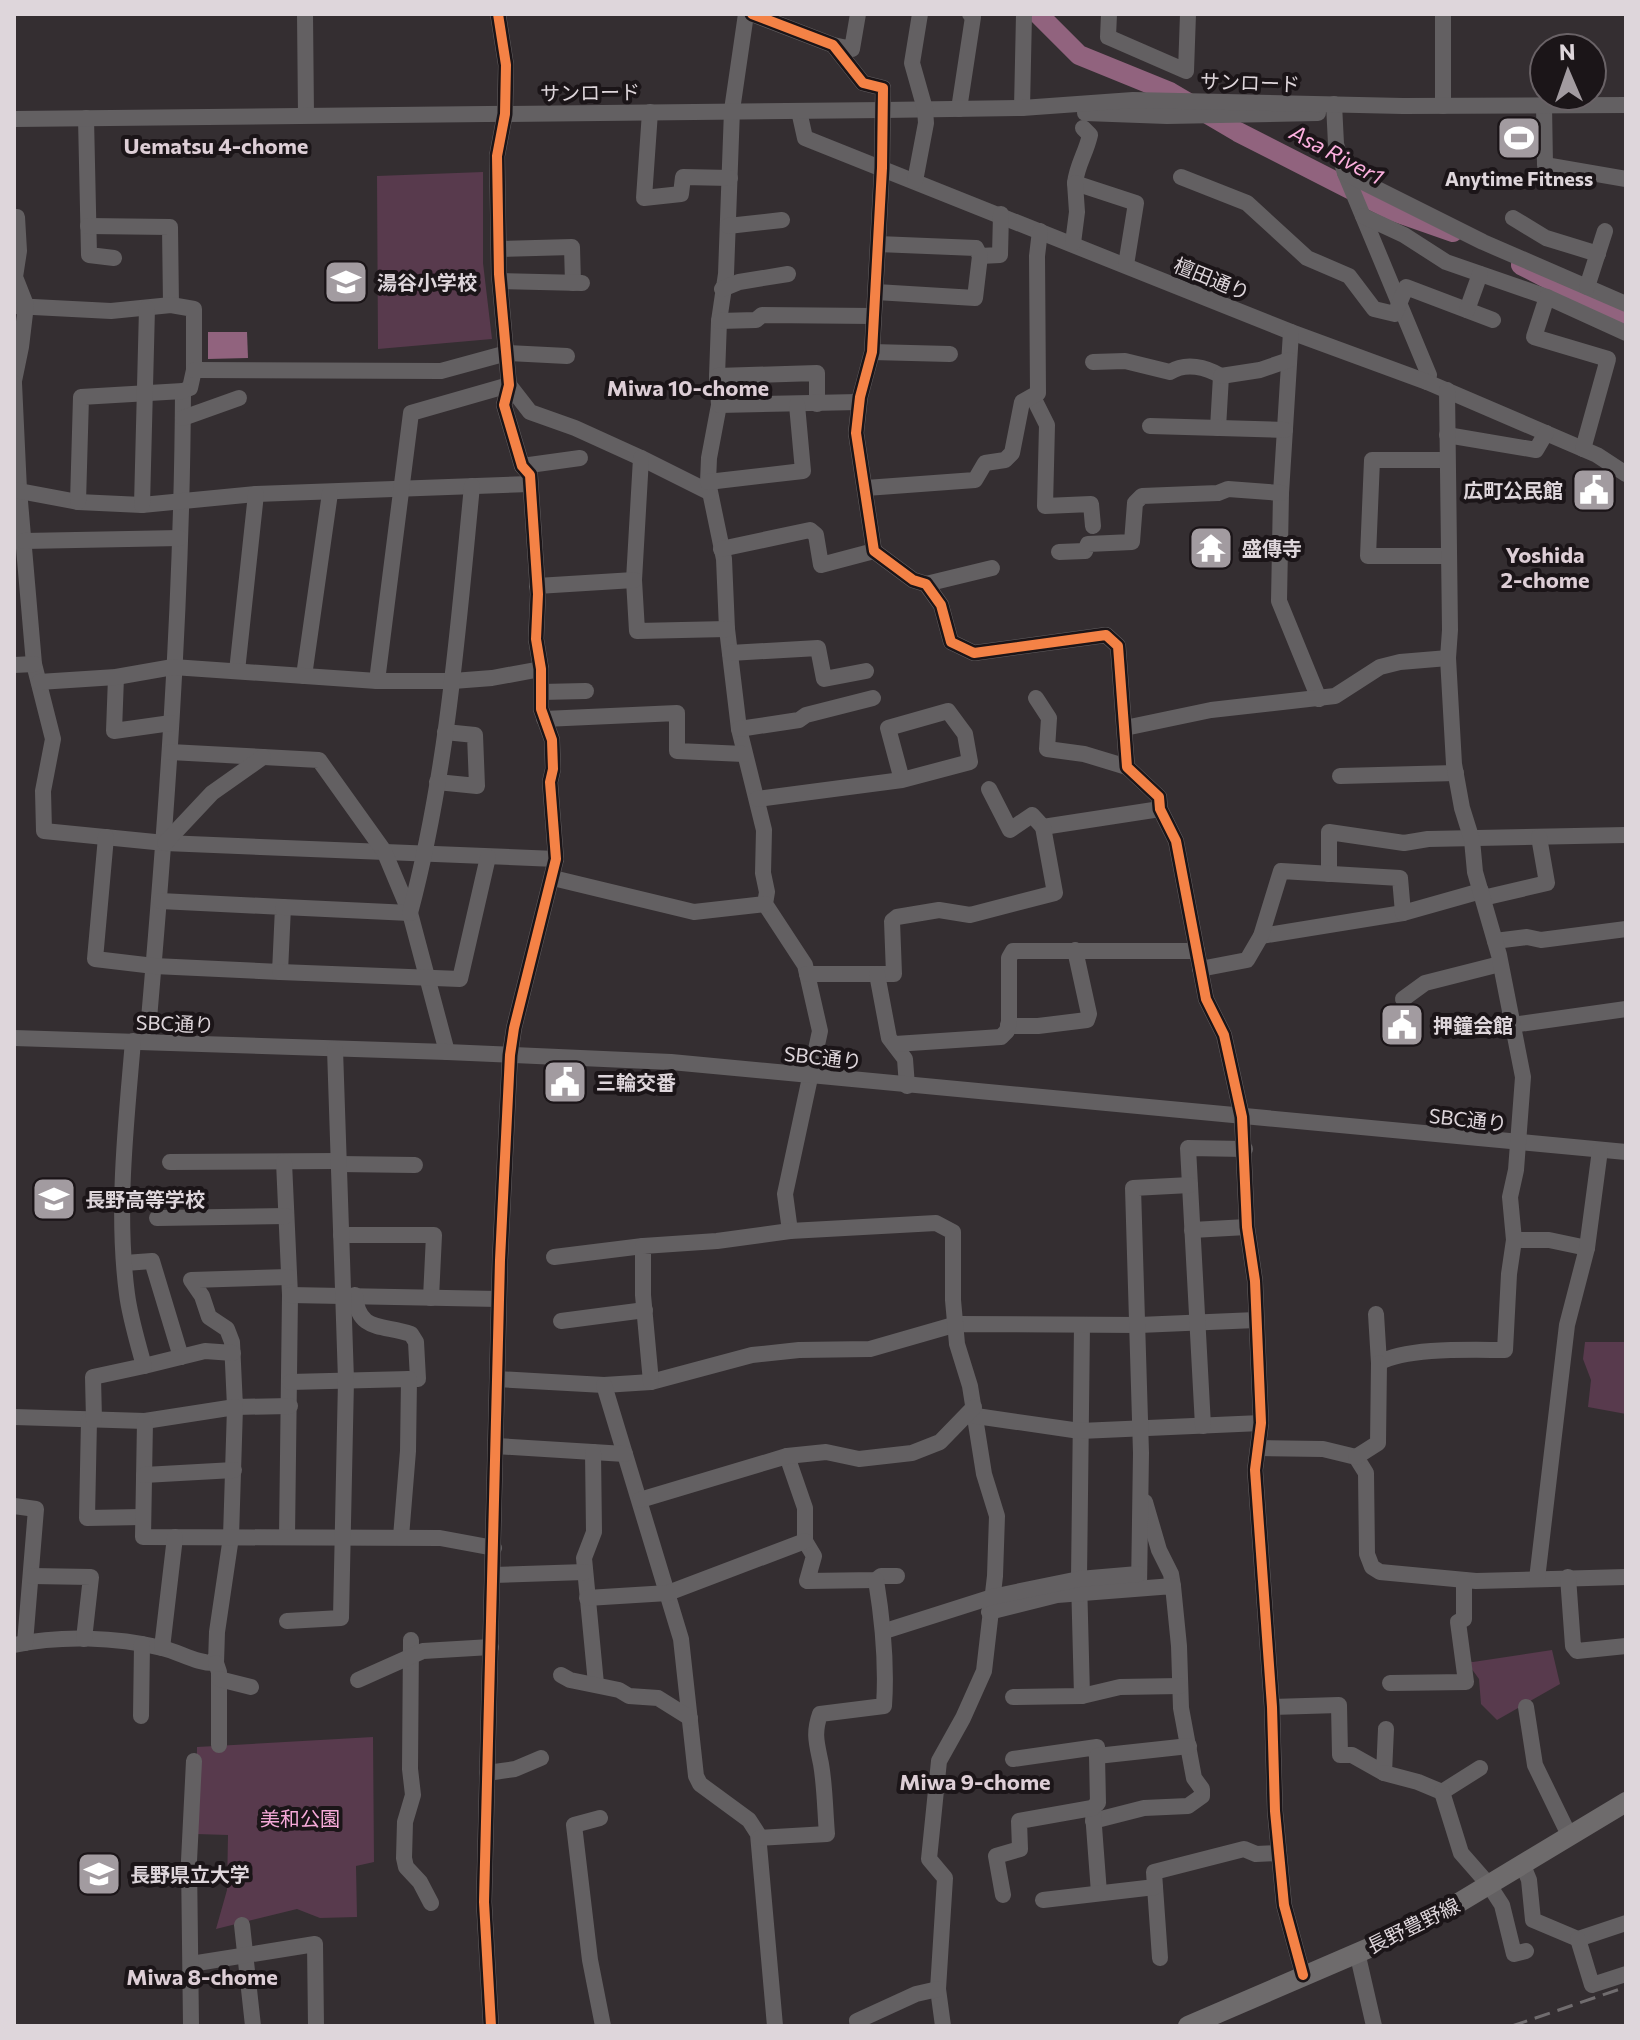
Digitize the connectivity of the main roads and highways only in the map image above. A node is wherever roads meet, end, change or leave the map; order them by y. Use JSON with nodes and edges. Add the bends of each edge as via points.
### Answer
{"nodes":[{"id":1,"x":1626,"y":1802,"type":"edge"},
{"id":2,"x":1188,"y":2026,"type":"edge"}],
"edges":[{"from":1,"to":2,"type":"main road","name":"長野豊野線","via":[[1489,1885],[1376,1945]]}]}
